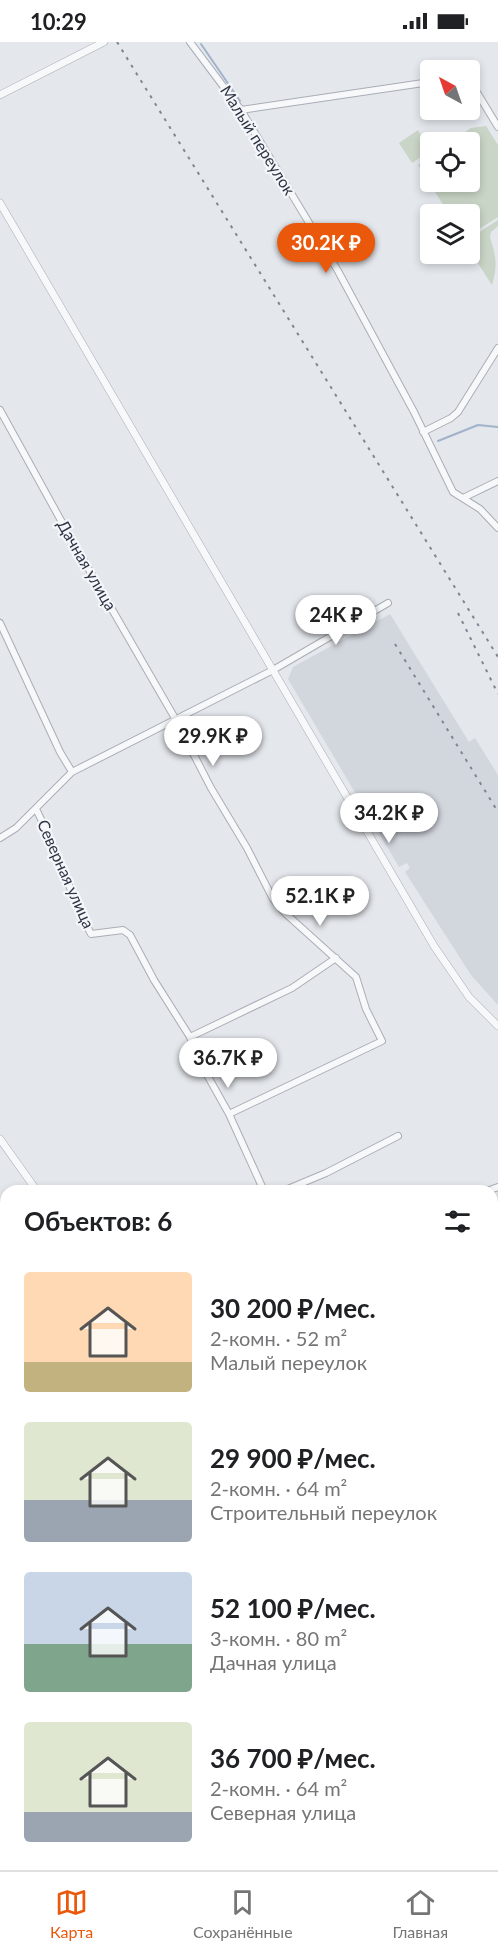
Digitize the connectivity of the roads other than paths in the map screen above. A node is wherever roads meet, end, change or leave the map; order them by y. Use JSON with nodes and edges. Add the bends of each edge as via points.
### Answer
{"nodes":[{"id":1,"x":104,"y":42,"type":"edge"},
{"id":2,"x":190,"y":42,"type":"edge"},
{"id":3,"x":420,"y":83,"type":"edge"},
{"id":4,"x":0,"y":95,"type":"edge"},
{"id":5,"x":480,"y":97,"type":"edge"},
{"id":6,"x":241,"y":110,"type":"junction"},
{"id":7,"x":498,"y":127,"type":"edge"},
{"id":8,"x":0,"y":202,"type":"edge"},
{"id":9,"x":498,"y":348,"type":"edge"},
{"id":10,"x":0,"y":410,"type":"edge"},
{"id":11,"x":423,"y":432,"type":"junction"},
{"id":12,"x":498,"y":481,"type":"edge"},
{"id":13,"x":463,"y":498,"type":"junction"},
{"id":14,"x":498,"y":528,"type":"edge"},
{"id":15,"x":388,"y":603,"type":"dead end"},
{"id":16,"x":0,"y":623,"type":"edge"},
{"id":17,"x":273,"y":670,"type":"junction"},
{"id":18,"x":176,"y":720,"type":"junction"},
{"id":19,"x":72,"y":772,"type":"junction"},
{"id":20,"x":36,"y":809,"type":"junction"},
{"id":21,"x":0,"y":838,"type":"edge"},
{"id":22,"x":336,"y":958,"type":"junction"},
{"id":23,"x":498,"y":1026,"type":"edge"},
{"id":24,"x":190,"y":1037,"type":"junction"},
{"id":25,"x":229,"y":1114,"type":"junction"},
{"id":26,"x":398,"y":1136,"type":"dead end"},
{"id":27,"x":0,"y":1139,"type":"edge"},
{"id":28,"x":33,"y":1185,"type":"edge"},
{"id":29,"x":261,"y":1185,"type":"edge"},
{"id":30,"x":297,"y":1185,"type":"edge"}],
"edges":[{"from":1,"to":4,"type":"street"},
{"from":2,"to":6,"type":"street","name":"Малый переулок"},
{"from":3,"to":6,"type":"street"},
{"from":5,"to":7,"type":"street"},
{"from":6,"to":11,"type":"street","name":"Малый переулок","via":[[338,271]]},
{"from":8,"to":17,"type":"street"},
{"from":9,"to":11,"type":"street","via":[[458,412]]},
{"from":10,"to":18,"type":"street","name":"Дачная улица"},
{"from":11,"to":13,"type":"street","name":"Малый переулок","via":[[453,492]]},
{"from":12,"to":13,"type":"street"},
{"from":13,"to":14,"type":"street","name":"Малый переулок"},
{"from":15,"to":17,"type":"street"},
{"from":16,"to":19,"type":"street"},
{"from":17,"to":18,"type":"street"},
{"from":17,"to":23,"type":"street","via":[[449,969],[469,997]]},
{"from":18,"to":19,"type":"street"},
{"from":18,"to":22,"type":"street","name":"Дачная улица","via":[[273,898]]},
{"from":19,"to":20,"type":"street"},
{"from":20,"to":21,"type":"street"},
{"from":20,"to":24,"type":"street","name":"Северная улица","via":[[91,934],[123,930],[130,935]]},
{"from":22,"to":24,"type":"street","via":[[292,988]]},
{"from":22,"to":25,"type":"street","via":[[356,977],[382,1041]]},
{"from":24,"to":25,"type":"street","name":"Северная улица"},
{"from":25,"to":29,"type":"street","name":"Северная улица"},
{"from":26,"to":30,"type":"street"},
{"from":27,"to":28,"type":"street"}]}
